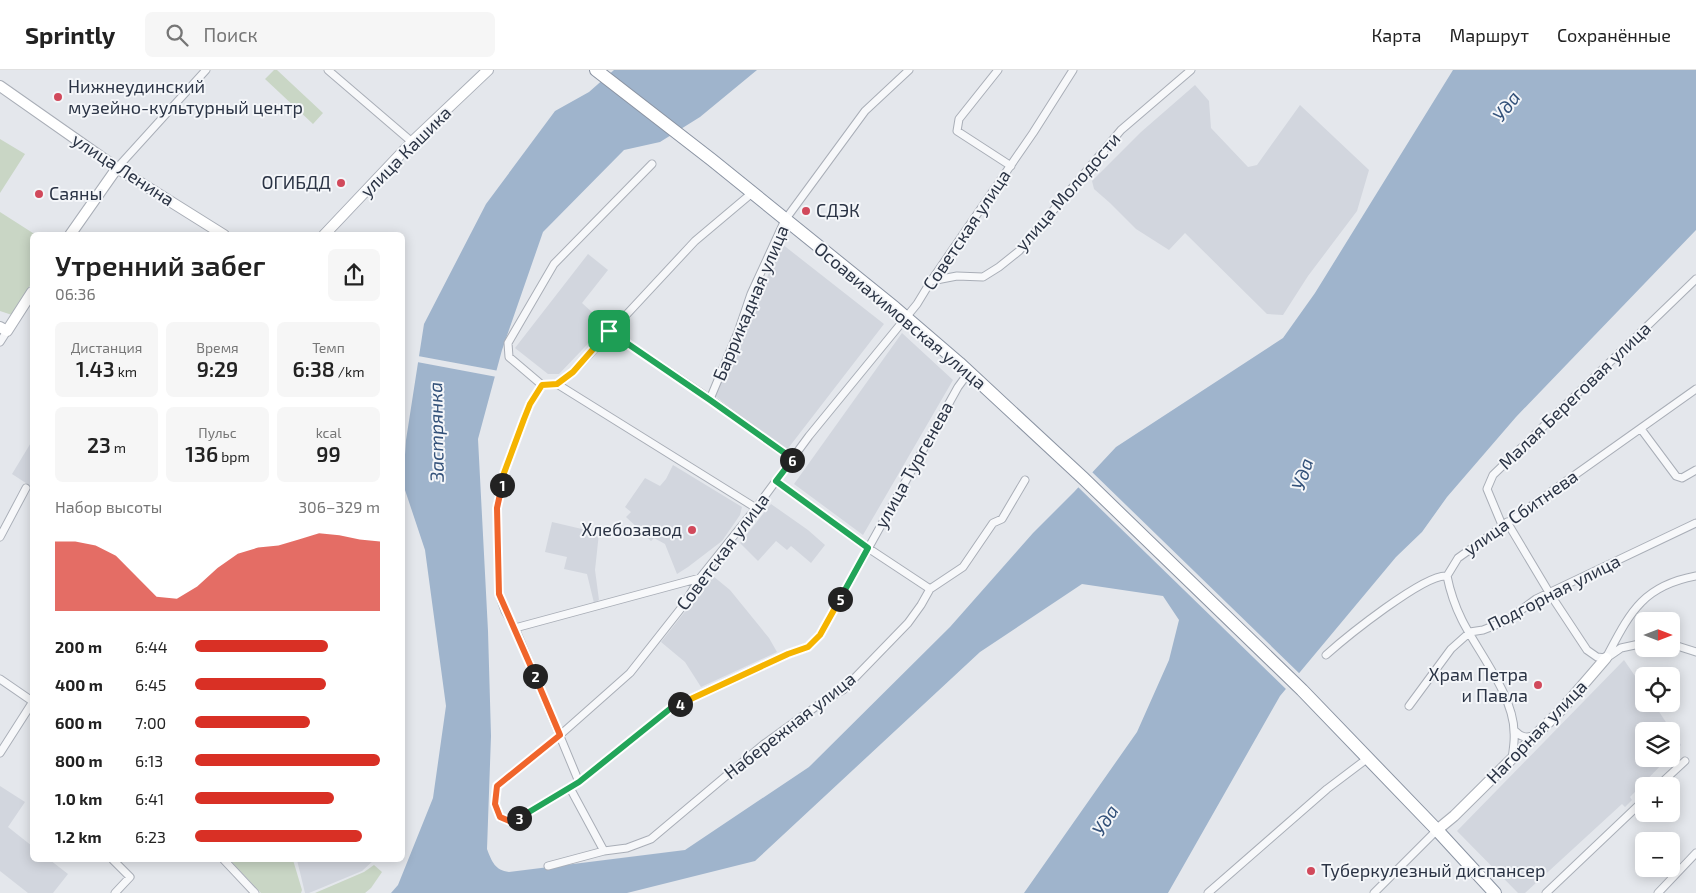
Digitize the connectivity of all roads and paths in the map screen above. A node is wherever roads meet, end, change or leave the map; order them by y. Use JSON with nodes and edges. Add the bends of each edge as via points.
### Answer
{"nodes":[{"id":1,"x":206,"y":70,"type":"edge"},
{"id":2,"x":328,"y":70,"type":"edge"},
{"id":3,"x":488,"y":70,"type":"edge"},
{"id":4,"x":596,"y":70,"type":"edge"},
{"id":5,"x":909,"y":70,"type":"edge"},
{"id":6,"x":998,"y":70,"type":"edge"},
{"id":7,"x":1073,"y":70,"type":"edge"},
{"id":8,"x":1191,"y":70,"type":"edge"},
{"id":9,"x":338,"y":72,"type":"edge"},
{"id":10,"x":0,"y":86,"type":"edge"},
{"id":11,"x":412,"y":142,"type":"junction"},
{"id":12,"x":652,"y":164,"type":"dead end"},
{"id":13,"x":1011,"y":166,"type":"junction"},
{"id":14,"x":117,"y":168,"type":"junction"},
{"id":15,"x":752,"y":192,"type":"junction"},
{"id":16,"x":786,"y":220,"type":"junction"},
{"id":17,"x":72,"y":232,"type":"edge"},
{"id":18,"x":219,"y":232,"type":"edge"},
{"id":19,"x":327,"y":232,"type":"edge"},
{"id":20,"x":1696,"y":279,"type":"edge"},
{"id":21,"x":930,"y":281,"type":"junction"},
{"id":22,"x":30,"y":295,"type":"edge"},
{"id":23,"x":906,"y":318,"type":"junction"},
{"id":24,"x":3,"y":329,"type":"edge"},
{"id":25,"x":609,"y":331,"type":"junction"},
{"id":26,"x":0,"y":342,"type":"edge"},
{"id":27,"x":969,"y":372,"type":"junction"},
{"id":28,"x":557,"y":384,"type":"junction"},
{"id":29,"x":542,"y":385,"type":"junction"},
{"id":30,"x":1696,"y":389,"type":"edge"},
{"id":31,"x":710,"y":400,"type":"junction"},
{"id":32,"x":1641,"y":429,"type":"junction"},
{"id":33,"x":793,"y":459,"type":"junction"},
{"id":34,"x":1696,"y":470,"type":"edge"},
{"id":35,"x":1025,"y":480,"type":"dead end"},
{"id":36,"x":776,"y":481,"type":"junction"},
{"id":37,"x":26,"y":488,"type":"dead end"},
{"id":38,"x":756,"y":508,"type":"junction"},
{"id":39,"x":1505,"y":523,"type":"junction"},
{"id":40,"x":1696,"y":523,"type":"edge"},
{"id":41,"x":0,"y":537,"type":"edge"},
{"id":42,"x":868,"y":548,"type":"junction"},
{"id":43,"x":1447,"y":576,"type":"junction"},
{"id":44,"x":1696,"y":576,"type":"edge"},
{"id":45,"x":700,"y":578,"type":"junction"},
{"id":46,"x":930,"y":589,"type":"junction"},
{"id":47,"x":1550,"y":594,"type":"junction"},
{"id":48,"x":515,"y":628,"type":"junction"},
{"id":49,"x":1470,"y":632,"type":"junction"},
{"id":50,"x":1635,"y":645,"type":"edge"},
{"id":51,"x":1680,"y":647,"type":"edge"},
{"id":52,"x":1696,"y":652,"type":"edge"},
{"id":53,"x":1326,"y":655,"type":"dead end"},
{"id":54,"x":1606,"y":658,"type":"junction"},
{"id":55,"x":0,"y":679,"type":"edge"},
{"id":56,"x":30,"y":701,"type":"edge"},
{"id":57,"x":30,"y":705,"type":"edge"},
{"id":58,"x":1409,"y":706,"type":"dead end"},
{"id":59,"x":1514,"y":731,"type":"junction"},
{"id":60,"x":560,"y":735,"type":"junction"},
{"id":61,"x":1535,"y":736,"type":"junction"},
{"id":62,"x":0,"y":753,"type":"edge"},
{"id":63,"x":1368,"y":758,"type":"junction"},
{"id":64,"x":1512,"y":759,"type":"junction"},
{"id":65,"x":1685,"y":761,"type":"dead end"},
{"id":66,"x":1668,"y":777,"type":"edge"},
{"id":67,"x":579,"y":782,"type":"junction"},
{"id":68,"x":570,"y":788,"type":"junction"},
{"id":69,"x":1635,"y":809,"type":"edge"},
{"id":70,"x":512,"y":822,"type":"joint"},
{"id":71,"x":1437,"y":830,"type":"junction"},
{"id":72,"x":604,"y":851,"type":"junction"},
{"id":73,"x":1696,"y":853,"type":"edge"},
{"id":74,"x":115,"y":862,"type":"edge"},
{"id":75,"x":226,"y":862,"type":"edge"},
{"id":76,"x":548,"y":866,"type":"dead end"},
{"id":77,"x":115,"y":893,"type":"edge"},
{"id":78,"x":255,"y":893,"type":"edge"},
{"id":79,"x":1208,"y":893,"type":"edge"},
{"id":80,"x":1374,"y":893,"type":"edge"},
{"id":81,"x":1495,"y":893,"type":"edge"},
{"id":82,"x":1546,"y":893,"type":"edge"},
{"id":83,"x":1658,"y":893,"type":"edge"}],
"edges":[{"from":1,"to":14,"type":"street"},
{"from":2,"to":9,"type":"street"},
{"from":3,"to":11,"type":"street","name":"улица Кашика"},
{"from":4,"to":15,"type":"highway","name":"Осоавиахимовская улица"},
{"from":5,"to":16,"type":"street","name":"Баррикадная улица","via":[[865,111]]},
{"from":6,"to":13,"type":"street","via":[[959,119],[957,131]]},
{"from":7,"to":13,"type":"street","name":"Советская улица"},
{"from":8,"to":21,"type":"street","name":"улица Молодости","via":[[1121,130],[1019,250],[1000,267],[983,277],[957,276]]},
{"from":9,"to":11,"type":"street"},
{"from":10,"to":14,"type":"street","name":"улица Ленина"},
{"from":11,"to":19,"type":"street","name":"улица Кашика"},
{"from":12,"to":29,"type":"street","via":[[554,264],[508,343],[509,357]]},
{"from":13,"to":21,"type":"street","name":"Советская улица"},
{"from":14,"to":17,"type":"street"},
{"from":14,"to":18,"type":"street","name":"улица Ленина"},
{"from":15,"to":16,"type":"highway","name":"Осоавиахимовская улица"},
{"from":15,"to":25,"type":"street","via":[[695,241]]},
{"from":16,"to":23,"type":"highway","name":"Осоавиахимовская улица"},
{"from":16,"to":31,"type":"street","name":"Баррикадная улица","via":[[751,294]]},
{"from":20,"to":39,"type":"street","name":"Малая Береговая улица","via":[[1493,475],[1487,489]]},
{"from":21,"to":23,"type":"street","name":"Советская улица"},
{"from":22,"to":24,"type":"street"},
{"from":23,"to":27,"type":"highway","name":"Осоавиахимовская улица"},
{"from":23,"to":33,"type":"street","name":"Советская улица"},
{"from":24,"to":26,"type":"street"},
{"from":25,"to":28,"type":"street","via":[[573,372]]},
{"from":25,"to":31,"type":"street"},
{"from":27,"to":42,"type":"street","name":"улица Тургенева","via":[[958,386]]},
{"from":27,"to":63,"type":"highway","name":"Осоавиахимовская улица","via":[[1302,690]]},
{"from":28,"to":29,"type":"street"},
{"from":28,"to":38,"type":"street"},
{"from":29,"to":48,"type":"street","via":[[530,404],[504,473],[497,508],[499,594]]},
{"from":30,"to":32,"type":"street","name":"улица Сбитнева"},
{"from":31,"to":33,"type":"street"},
{"from":32,"to":34,"type":"street","via":[[1676,476],[1682,478]]},
{"from":32,"to":39,"type":"street","name":"улица Сбитнева"},
{"from":33,"to":36,"type":"street","name":"Советская улица"},
{"from":35,"to":46,"type":"street","name":"Набережная улица","via":[[1002,519],[993,522],[963,567]]},
{"from":36,"to":38,"type":"street","name":"Советская улица"},
{"from":36,"to":42,"type":"street"},
{"from":37,"to":41,"type":"street"},
{"from":38,"to":45,"type":"street","name":"Советская улица"},
{"from":39,"to":43,"type":"street","name":"улица Сбитнева","via":[[1458,558]]},
{"from":39,"to":47,"type":"street","name":"Малая Береговая улица"},
{"from":40,"to":47,"type":"street","name":"Подгорная улица"},
{"from":42,"to":46,"type":"street"},
{"from":42,"to":67,"type":"street","name":"улица Тургенева","via":[[820,635],[808,647],[671,708]]},
{"from":43,"to":49,"type":"street","via":[[1453,600]]},
{"from":43,"to":53,"type":"street","via":[[1440,575],[1426,581],[1356,629]]},
{"from":44,"to":54,"type":"street","name":"Нагорная улица","via":[[1658,588],[1638,604]]},
{"from":45,"to":48,"type":"street"},
{"from":45,"to":60,"type":"street","name":"Советская улица","via":[[682,607],[630,673]]},
{"from":46,"to":72,"type":"street","name":"Набережная улица","via":[[908,623],[843,690],[764,744],[651,839],[627,848]]},
{"from":47,"to":49,"type":"street","name":"Подгорная улица","via":[[1506,621]]},
{"from":47,"to":54,"type":"street","name":"Малая Береговая улица","via":[[1587,650]]},
{"from":48,"to":60,"type":"street"},
{"from":49,"to":58,"type":"street","name":"Подгорная улица","via":[[1451,649]]},
{"from":49,"to":59,"type":"street","via":[[1502,691]]},
{"from":50,"to":54,"type":"street","via":[[1621,648]]},
{"from":51,"to":52,"type":"street"},
{"from":54,"to":61,"type":"street","name":"Нагорная улица"},
{"from":55,"to":56,"type":"street"},
{"from":57,"to":62,"type":"street"},
{"from":59,"to":61,"type":"street","via":[[1527,738]]},
{"from":59,"to":64,"type":"street"},
{"from":60,"to":67,"type":"street"},
{"from":60,"to":70,"type":"street","name":"Советская улица","via":[[497,786],[495,804],[500,817]]},
{"from":61,"to":64,"type":"street","name":"Нагорная улица"},
{"from":63,"to":71,"type":"highway","name":"Осоавиахимовская улица"},
{"from":63,"to":79,"type":"street"},
{"from":64,"to":71,"type":"street","name":"Нагорная улица"},
{"from":65,"to":66,"type":"street"},
{"from":67,"to":68,"type":"street","name":"улица Тургенева"},
{"from":68,"to":70,"type":"street","name":"улица Тургенева"},
{"from":68,"to":72,"type":"street"},
{"from":69,"to":82,"type":"street"},
{"from":71,"to":80,"type":"street","name":"Нагорная улица"},
{"from":71,"to":81,"type":"highway","name":"Осоавиахимовская улица"},
{"from":72,"to":76,"type":"street","name":"Набережная улица"},
{"from":73,"to":83,"type":"street"},
{"from":74,"to":77,"type":"street","via":[[130,877]]},
{"from":75,"to":78,"type":"street"}]}
